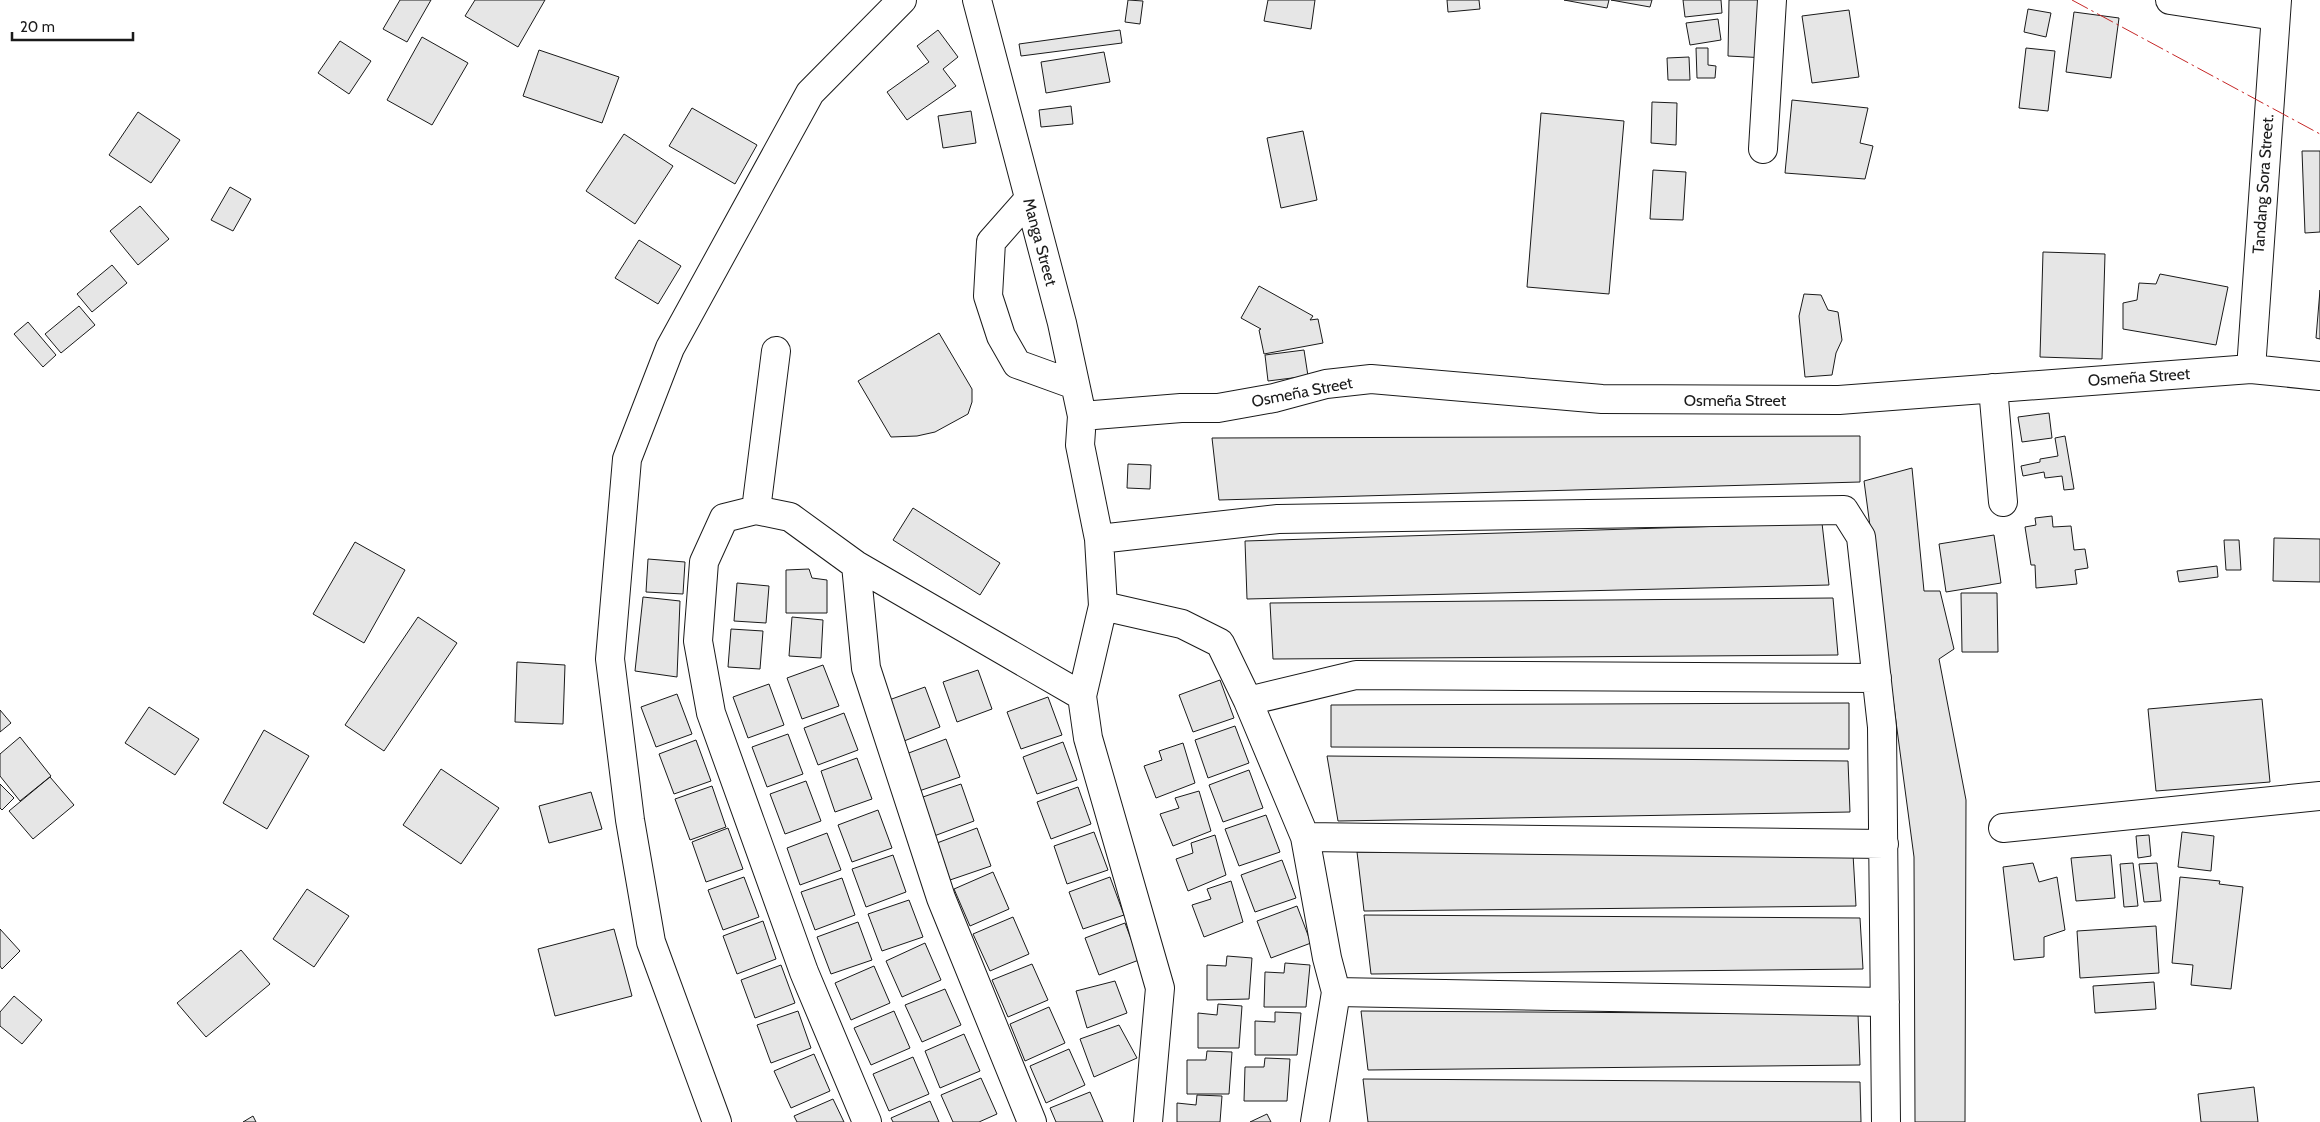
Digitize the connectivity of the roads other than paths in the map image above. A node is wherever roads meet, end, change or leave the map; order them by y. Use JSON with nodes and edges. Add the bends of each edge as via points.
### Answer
{"nodes":[{"id":1,"x":902,"y":0,"type":"edge"},
{"id":2,"x":977,"y":0,"type":"edge"},
{"id":3,"x":1772,"y":0,"type":"edge"},
{"id":4,"x":2170,"y":0,"type":"edge"},
{"id":5,"x":2276,"y":8,"type":"edge"},
{"id":6,"x":1763,"y":149,"type":"dead end"},
{"id":7,"x":1029,"y":199,"type":"junction"},
{"id":8,"x":776,"y":352,"type":"dead end"},
{"id":9,"x":2251,"y":369,"type":"junction"},
{"id":10,"x":2320,"y":376,"type":"edge"},
{"id":11,"x":1075,"y":386,"type":"junction"},
{"id":12,"x":1993,"y":388,"type":"junction"},
{"id":13,"x":1082,"y":416,"type":"junction"},
{"id":14,"x":2003,"y":502,"type":"dead end"},
{"id":15,"x":756,"y":510,"type":"junction"},
{"id":16,"x":1099,"y":539,"type":"junction"},
{"id":17,"x":856,"y":565,"type":"junction"},
{"id":18,"x":1103,"y":606,"type":"junction"},
{"id":19,"x":1877,"y":678,"type":"junction"},
{"id":20,"x":1082,"y":696,"type":"junction"},
{"id":21,"x":1248,"y":701,"type":"junction"},
{"id":22,"x":2320,"y":796,"type":"edge"},
{"id":23,"x":2003,"y":828,"type":"dead end"},
{"id":24,"x":1305,"y":837,"type":"junction"},
{"id":25,"x":1884,"y":844,"type":"junction"},
{"id":26,"x":1336,"y":992,"type":"junction"},
{"id":27,"x":1885,"y":1002,"type":"junction"},
{"id":28,"x":717,"y":1122,"type":"edge"},
{"id":29,"x":867,"y":1122,"type":"edge"},
{"id":30,"x":1032,"y":1122,"type":"edge"},
{"id":31,"x":1148,"y":1122,"type":"edge"},
{"id":32,"x":1316,"y":1122,"type":"edge"},
{"id":33,"x":1886,"y":1122,"type":"edge"}],
"edges":[{"from":1,"to":28,"type":"street","via":[[810,93],[670,348],[627,459],[610,659],[630,820],[651,942]]},
{"from":2,"to":7,"type":"street","name":"Manga Street"},
{"from":3,"to":6,"type":"street"},
{"from":4,"to":5,"type":"street"},
{"from":5,"to":9,"type":"street","name":"Tandang Sora Street."},
{"from":7,"to":11,"type":"street","name":"Manga Street"},
{"from":7,"to":11,"type":"street","via":[[991,242],[988,296],[1001,336],[1017,364]]},
{"from":8,"to":15,"type":"street"},
{"from":9,"to":10,"type":"street","name":"Osmeña Street"},
{"from":9,"to":12,"type":"street","name":"Osmeña Street"},
{"from":11,"to":13,"type":"street","name":"Manga Street"},
{"from":12,"to":13,"type":"street","name":"Osmeña Street","via":[[1839,400],[1602,399],[1371,379],[1326,384],[1218,408]]},
{"from":12,"to":14,"type":"street"},
{"from":13,"to":16,"type":"street","name":"Manga Street","via":[[1080,444]]},
{"from":15,"to":17,"type":"street","via":[[790,517]]},
{"from":15,"to":29,"type":"street","via":[[724,518],[704,562],[698,642],[714,722],[804,972]]},
{"from":16,"to":18,"type":"street","name":"Manga Street"},
{"from":16,"to":19,"type":"street","via":[[1278,519],[1844,510],[1861,537]]},
{"from":17,"to":20,"type":"street"},
{"from":17,"to":30,"type":"street","via":[[866,668],[941,898]]},
{"from":18,"to":20,"type":"street","name":"Manga Street"},
{"from":18,"to":21,"type":"street","via":[[1182,624],[1220,643]]},
{"from":19,"to":21,"type":"street","via":[[1356,675]]},
{"from":19,"to":25,"type":"street","via":[[1882,727]]},
{"from":20,"to":31,"type":"street","via":[[1088,738],[1160,988]]},
{"from":21,"to":24,"type":"street"},
{"from":22,"to":23,"type":"street"},
{"from":24,"to":25,"type":"street"},
{"from":24,"to":26,"type":"street"},
{"from":25,"to":27,"type":"street"},
{"from":26,"to":27,"type":"street"},
{"from":26,"to":32,"type":"street"},
{"from":27,"to":33,"type":"street"}]}
